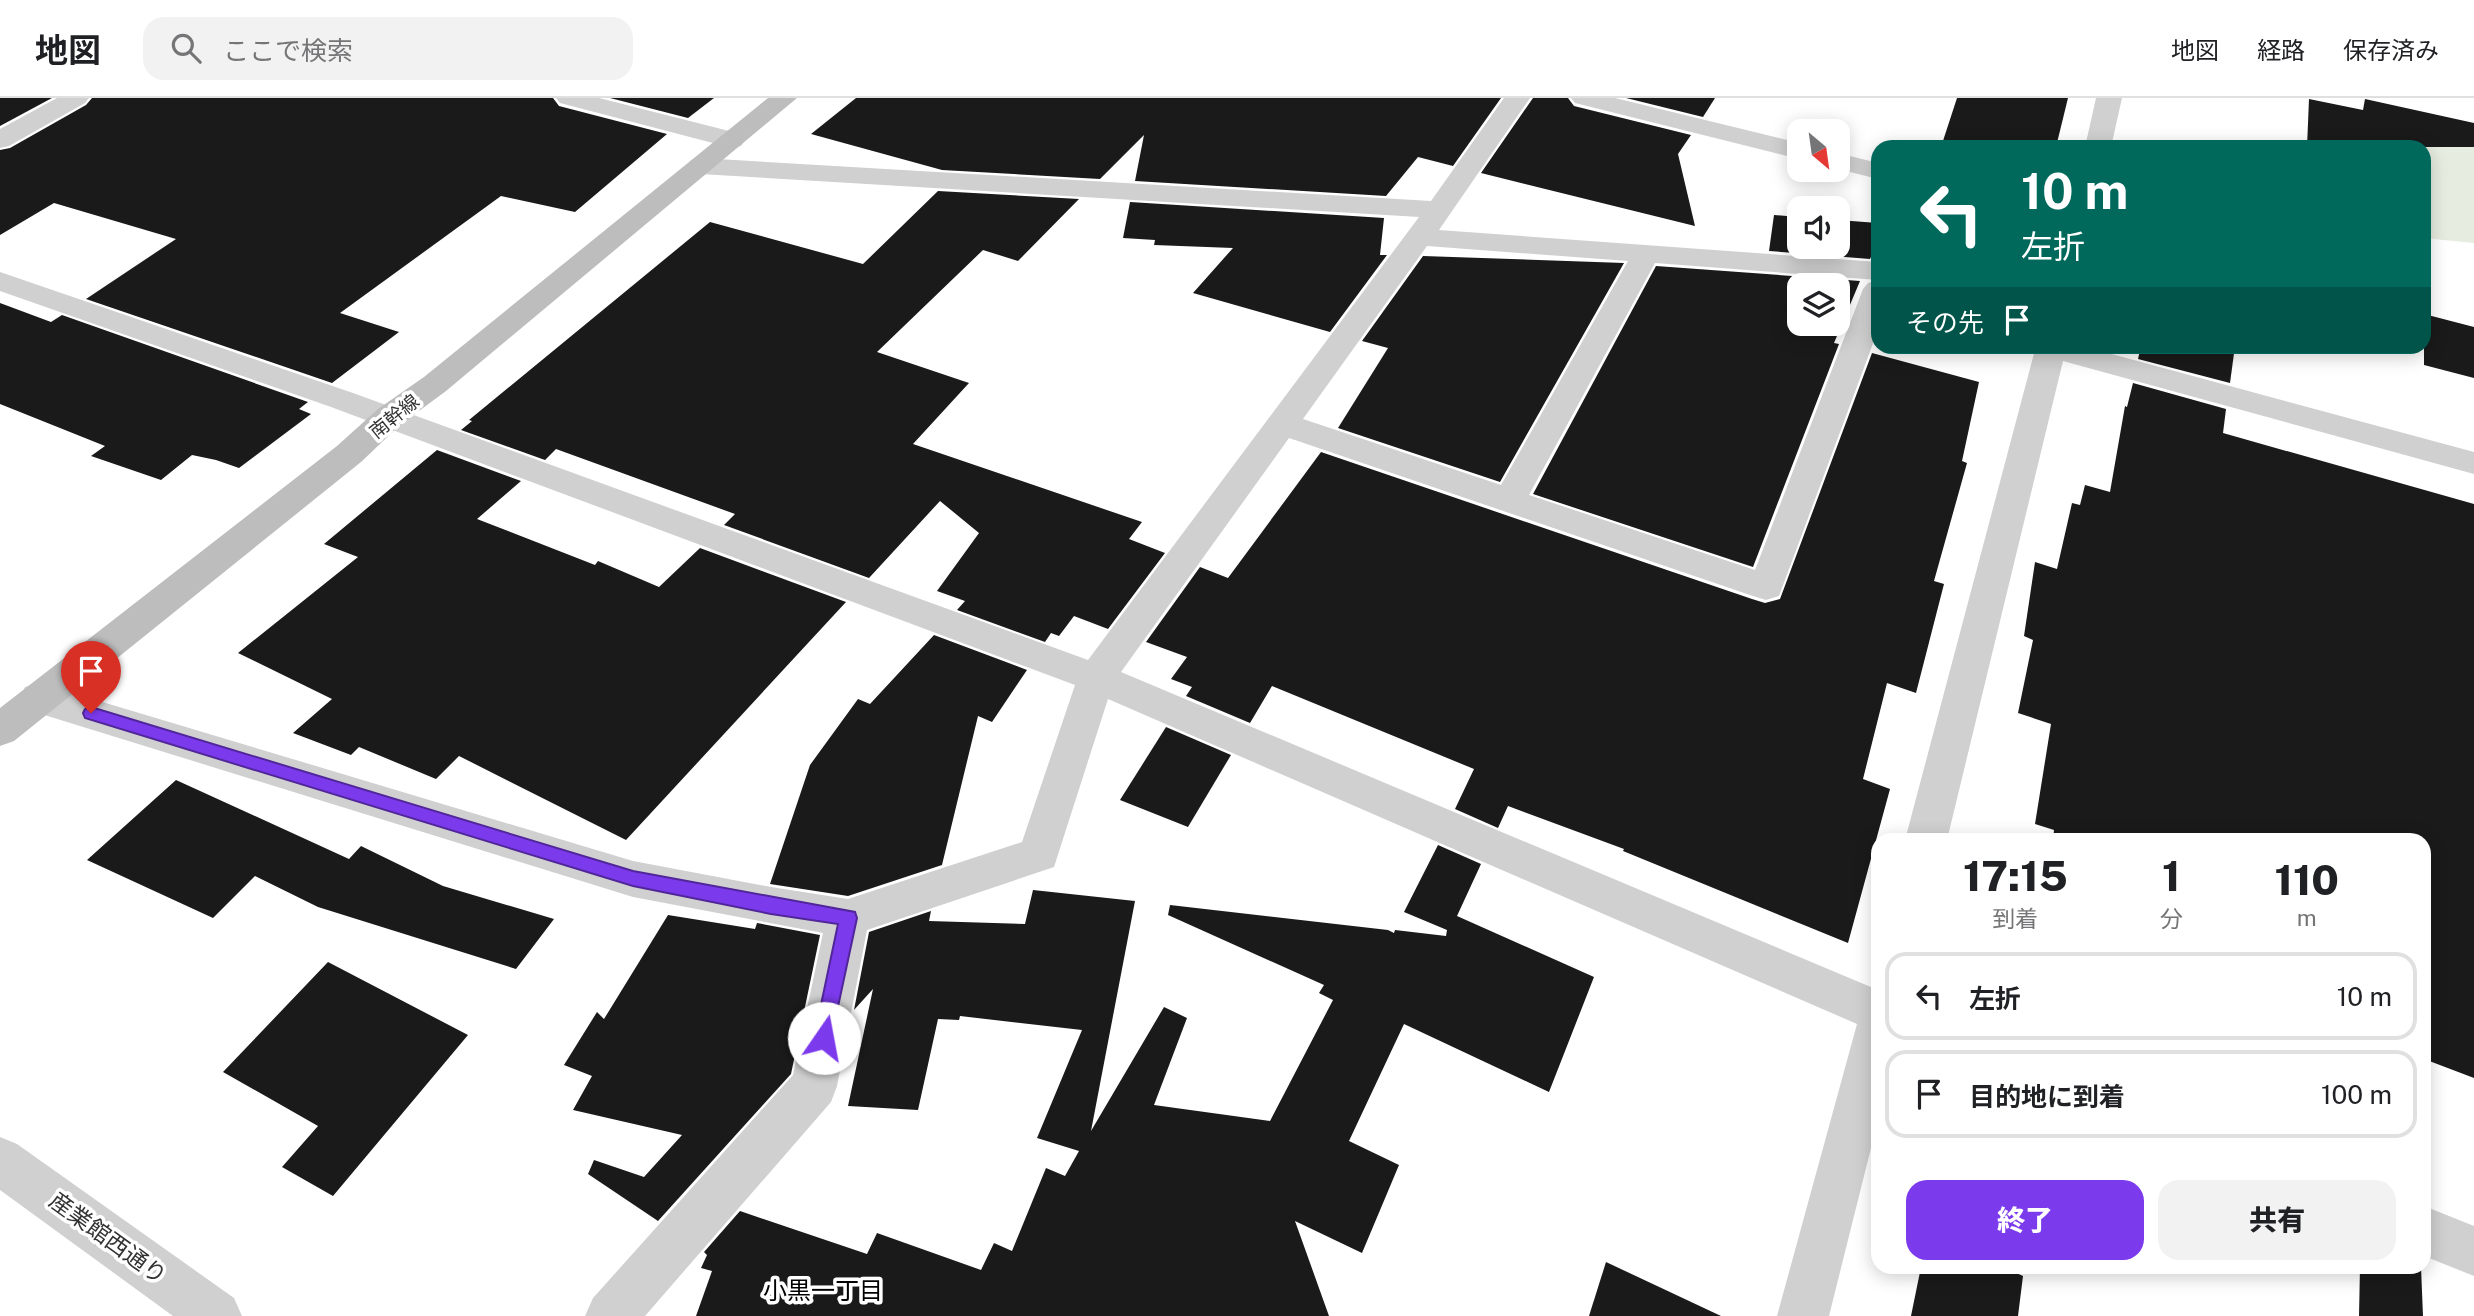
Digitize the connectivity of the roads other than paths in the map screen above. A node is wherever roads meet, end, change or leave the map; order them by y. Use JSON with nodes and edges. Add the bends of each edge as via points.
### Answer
{"nodes":[{"id":1,"x":76,"y":98,"type":"edge"},
{"id":2,"x":569,"y":98,"type":"edge"},
{"id":3,"x":784,"y":98,"type":"edge"},
{"id":4,"x":1517,"y":98,"type":"edge"},
{"id":5,"x":1584,"y":98,"type":"edge"},
{"id":6,"x":2109,"y":98,"type":"edge"},
{"id":7,"x":0,"y":140,"type":"edge"},
{"id":8,"x":732,"y":140,"type":"junction"},
{"id":9,"x":2100,"y":140,"type":"edge"},
{"id":10,"x":1787,"y":148,"type":"edge"},
{"id":11,"x":1850,"y":164,"type":"edge"},
{"id":12,"x":700,"y":166,"type":"junction"},
{"id":13,"x":1871,"y":169,"type":"edge"},
{"id":14,"x":1439,"y":210,"type":"junction"},
{"id":15,"x":1419,"y":237,"type":"junction"},
{"id":16,"x":1646,"y":254,"type":"junction"},
{"id":17,"x":1871,"y":270,"type":"edge"},
{"id":18,"x":0,"y":281,"type":"edge"},
{"id":19,"x":1871,"y":308,"type":"edge"},
{"id":20,"x":2049,"y":354,"type":"edge"},
{"id":21,"x":2077,"y":354,"type":"edge"},
{"id":22,"x":389,"y":417,"type":"junction"},
{"id":23,"x":1282,"y":424,"type":"junction"},
{"id":24,"x":2474,"y":463,"type":"edge"},
{"id":25,"x":1509,"y":501,"type":"junction"},
{"id":26,"x":1096,"y":678,"type":"junction"},
{"id":27,"x":39,"y":698,"type":"junction"},
{"id":28,"x":0,"y":730,"type":"edge"},
{"id":29,"x":1928,"y":833,"type":"edge"},
{"id":30,"x":848,"y":918,"type":"junction"},
{"id":31,"x":1871,"y":1009,"type":"edge"},
{"id":32,"x":1871,"y":1055,"type":"edge"},
{"id":33,"x":0,"y":1161,"type":"edge"},
{"id":34,"x":2431,"y":1234,"type":"edge"},
{"id":35,"x":2474,"y":1251,"type":"edge"},
{"id":36,"x":216,"y":1316,"type":"edge"},
{"id":37,"x":611,"y":1316,"type":"edge"},
{"id":38,"x":1803,"y":1316,"type":"edge"}],
"edges":[{"from":1,"to":7,"type":"street"},
{"from":2,"to":8,"type":"street"},
{"from":3,"to":8,"type":"main road","name":"南幹線"},
{"from":4,"to":14,"type":"street"},
{"from":5,"to":10,"type":"street"},
{"from":6,"to":9,"type":"street"},
{"from":8,"to":12,"type":"main road","name":"南幹線"},
{"from":11,"to":13,"type":"street"},
{"from":12,"to":14,"type":"street"},
{"from":12,"to":22,"type":"main road","name":"南幹線"},
{"from":14,"to":15,"type":"street"},
{"from":15,"to":16,"type":"street"},
{"from":15,"to":23,"type":"street"},
{"from":16,"to":17,"type":"street"},
{"from":16,"to":25,"type":"street"},
{"from":18,"to":22,"type":"street"},
{"from":19,"to":25,"type":"street","via":[[1766,587]]},
{"from":20,"to":29,"type":"street"},
{"from":21,"to":24,"type":"street"},
{"from":22,"to":26,"type":"street"},
{"from":22,"to":27,"type":"main road","name":"南幹線","via":[[349,454]]},
{"from":23,"to":25,"type":"street"},
{"from":23,"to":26,"type":"street"},
{"from":26,"to":30,"type":"street","via":[[1039,854]]},
{"from":26,"to":31,"type":"street"},
{"from":27,"to":28,"type":"main road","name":"南幹線"},
{"from":27,"to":30,"type":"street","via":[[633,879]]},
{"from":30,"to":37,"type":"street","via":[[814,1086]]},
{"from":32,"to":38,"type":"street"},
{"from":33,"to":36,"type":"street","name":"産業館西通り"},
{"from":34,"to":35,"type":"street"}]}
